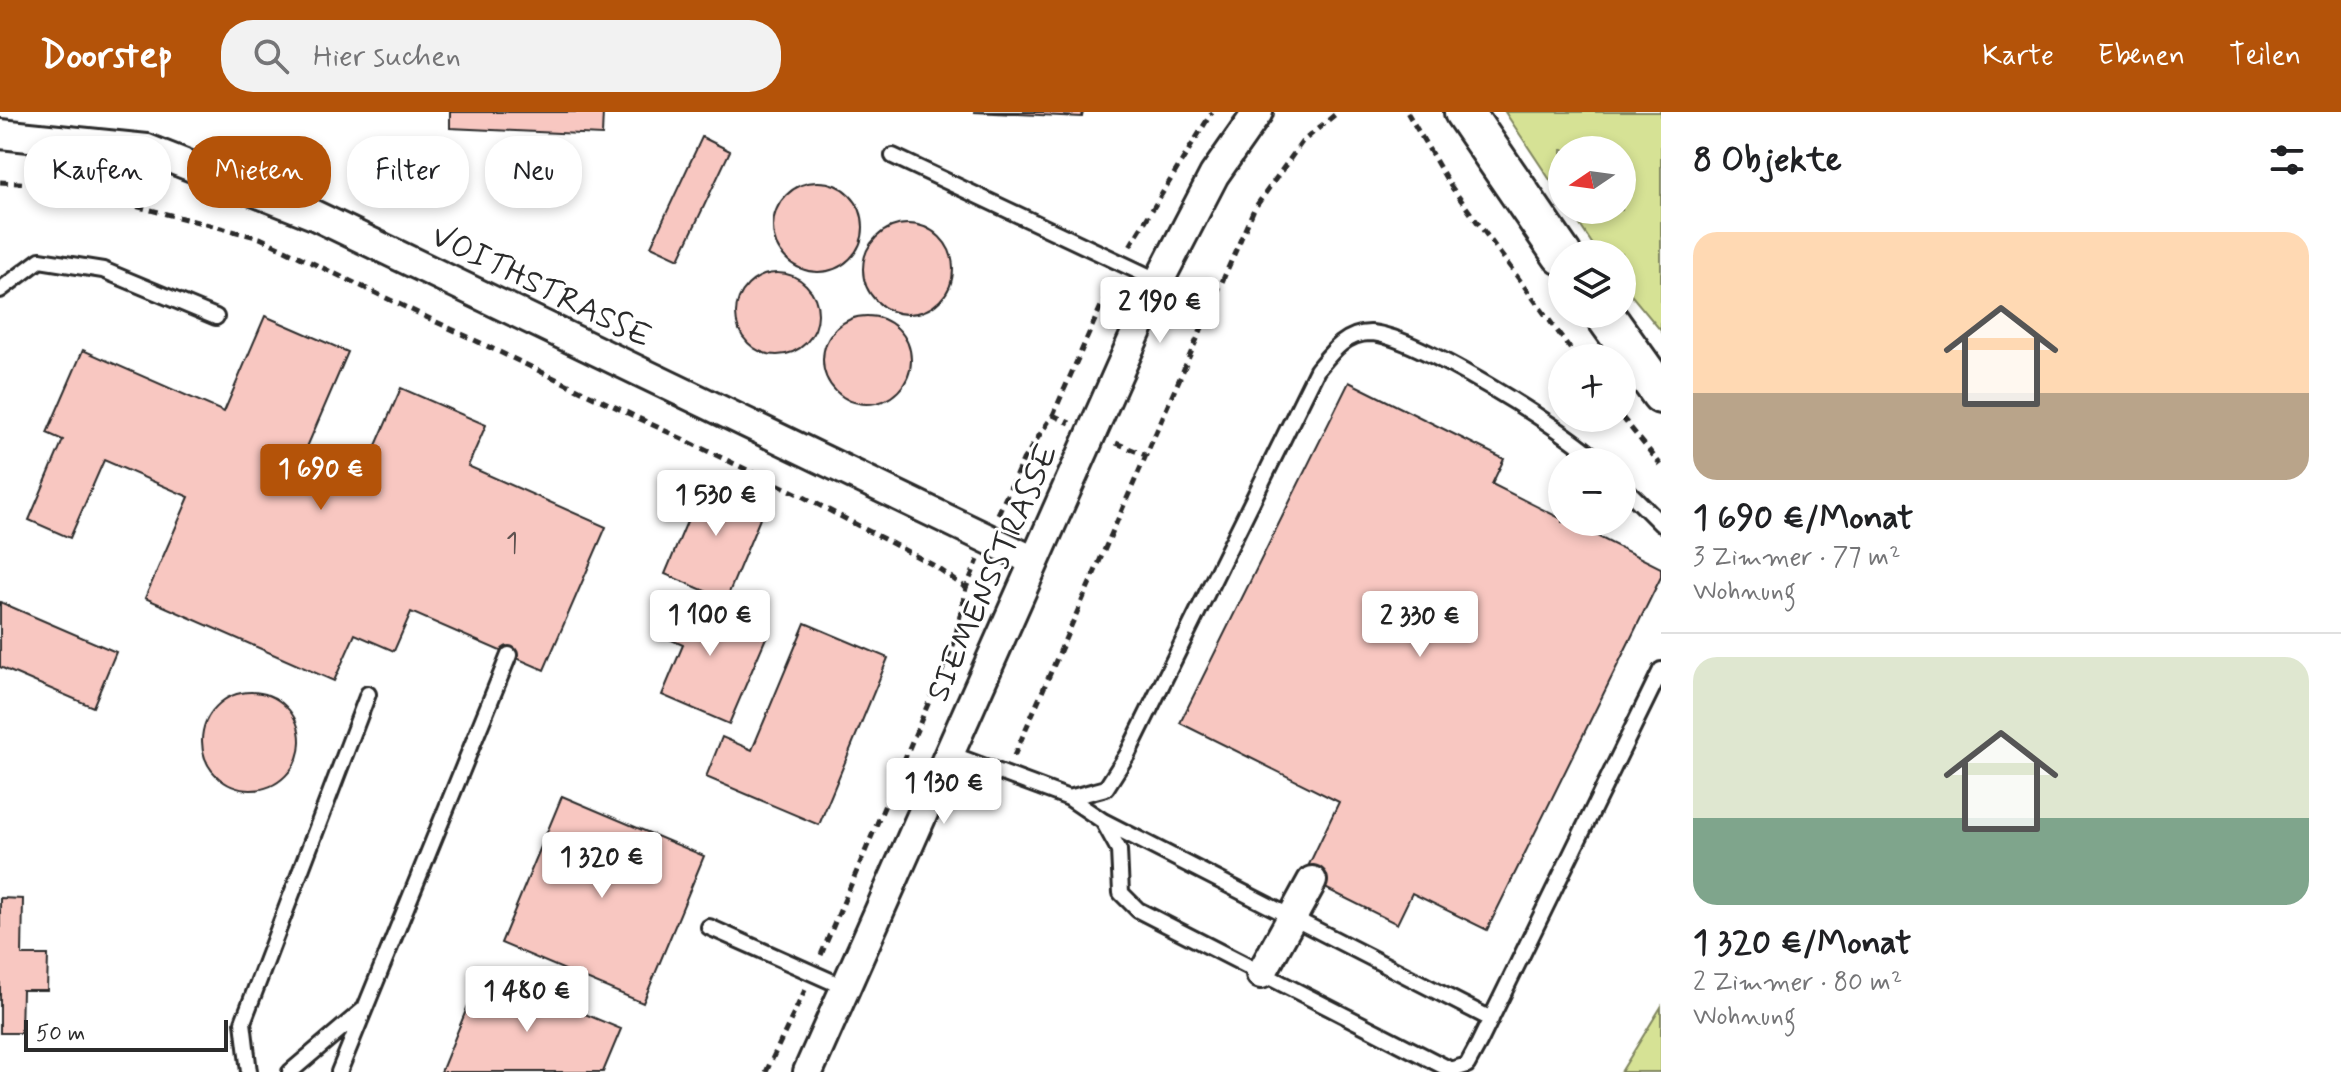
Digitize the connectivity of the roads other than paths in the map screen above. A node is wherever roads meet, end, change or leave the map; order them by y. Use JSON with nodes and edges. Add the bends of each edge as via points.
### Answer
{"nodes":[{"id":1,"x":1258,"y":112,"type":"edge"},
{"id":2,"x":1464,"y":112,"type":"edge"},
{"id":3,"x":0,"y":134,"type":"edge"},
{"id":4,"x":893,"y":156,"type":"dead end"},
{"id":5,"x":1552,"y":240,"type":"edge"},
{"id":6,"x":1159,"y":281,"type":"junction"},
{"id":7,"x":0,"y":290,"type":"edge"},
{"id":8,"x":216,"y":317,"type":"dead end"},
{"id":9,"x":1614,"y":328,"type":"edge"},
{"id":10,"x":1661,"y":394,"type":"edge"},
{"id":11,"x":1585,"y":448,"type":"edge"},
{"id":12,"x":1636,"y":499,"type":"edge"},
{"id":13,"x":1661,"y":524,"type":"edge"},
{"id":14,"x":1034,"y":561,"type":"junction"},
{"id":15,"x":509,"y":655,"type":"dead end"},
{"id":16,"x":1661,"y":670,"type":"edge"},
{"id":17,"x":368,"y":694,"type":"dead end"},
{"id":18,"x":948,"y":753,"type":"junction"},
{"id":19,"x":1069,"y":798,"type":"junction"},
{"id":20,"x":1103,"y":821,"type":"junction"},
{"id":21,"x":1312,"y":881,"type":"dead end"},
{"id":22,"x":1291,"y":917,"type":"junction"},
{"id":23,"x":709,"y":927,"type":"dead end"},
{"id":24,"x":1261,"y":974,"type":"junction"},
{"id":25,"x":844,"y":987,"type":"junction"},
{"id":26,"x":365,"y":1009,"type":"junction"},
{"id":27,"x":1491,"y":1019,"type":"junction"},
{"id":28,"x":249,"y":1072,"type":"edge"},
{"id":29,"x":290,"y":1072,"type":"edge"},
{"id":30,"x":339,"y":1072,"type":"edge"},
{"id":31,"x":808,"y":1072,"type":"edge"}],
"edges":[{"from":1,"to":6,"type":"street","name":"SIEMENSSTRASSE","via":[[1214,175]]},
{"from":2,"to":5,"type":"street"},
{"from":3,"to":14,"type":"street","name":"VOITHSTRASSE","via":[[147,149],[314,215]]},
{"from":4,"to":6,"type":"lane"},
{"from":6,"to":14,"type":"street","name":"SIEMENSSTRASSE"},
{"from":7,"to":8,"type":"lane","via":[[40,260],[103,270]]},
{"from":9,"to":10,"type":"street"},
{"from":11,"to":19,"type":"lane","via":[[1492,388],[1408,345],[1370,333],[1342,340],[1317,370],[1127,755],[1106,788]]},
{"from":12,"to":13,"type":"lane"},
{"from":14,"to":18,"type":"street","name":"SIEMENSSTRASSE"},
{"from":15,"to":26,"type":"lane"},
{"from":16,"to":27,"type":"lane"},
{"from":17,"to":28,"type":"lane","via":[[243,1022]]},
{"from":18,"to":19,"type":"lane"},
{"from":18,"to":25,"type":"street","name":"SIEMENSSTRASSE"},
{"from":19,"to":20,"type":"lane"},
{"from":20,"to":22,"type":"lane"},
{"from":20,"to":24,"type":"lane","via":[[1119,850],[1121,893],[1138,910]]},
{"from":21,"to":22,"type":"street"},
{"from":22,"to":24,"type":"street"},
{"from":22,"to":27,"type":"lane"},
{"from":23,"to":25,"type":"lane"},
{"from":24,"to":27,"type":"lane","via":[[1451,1070],[1467,1065]]},
{"from":25,"to":31,"type":"street","name":"SIEMENSSTRASSE"},
{"from":26,"to":29,"type":"lane"},
{"from":26,"to":30,"type":"lane"}]}
